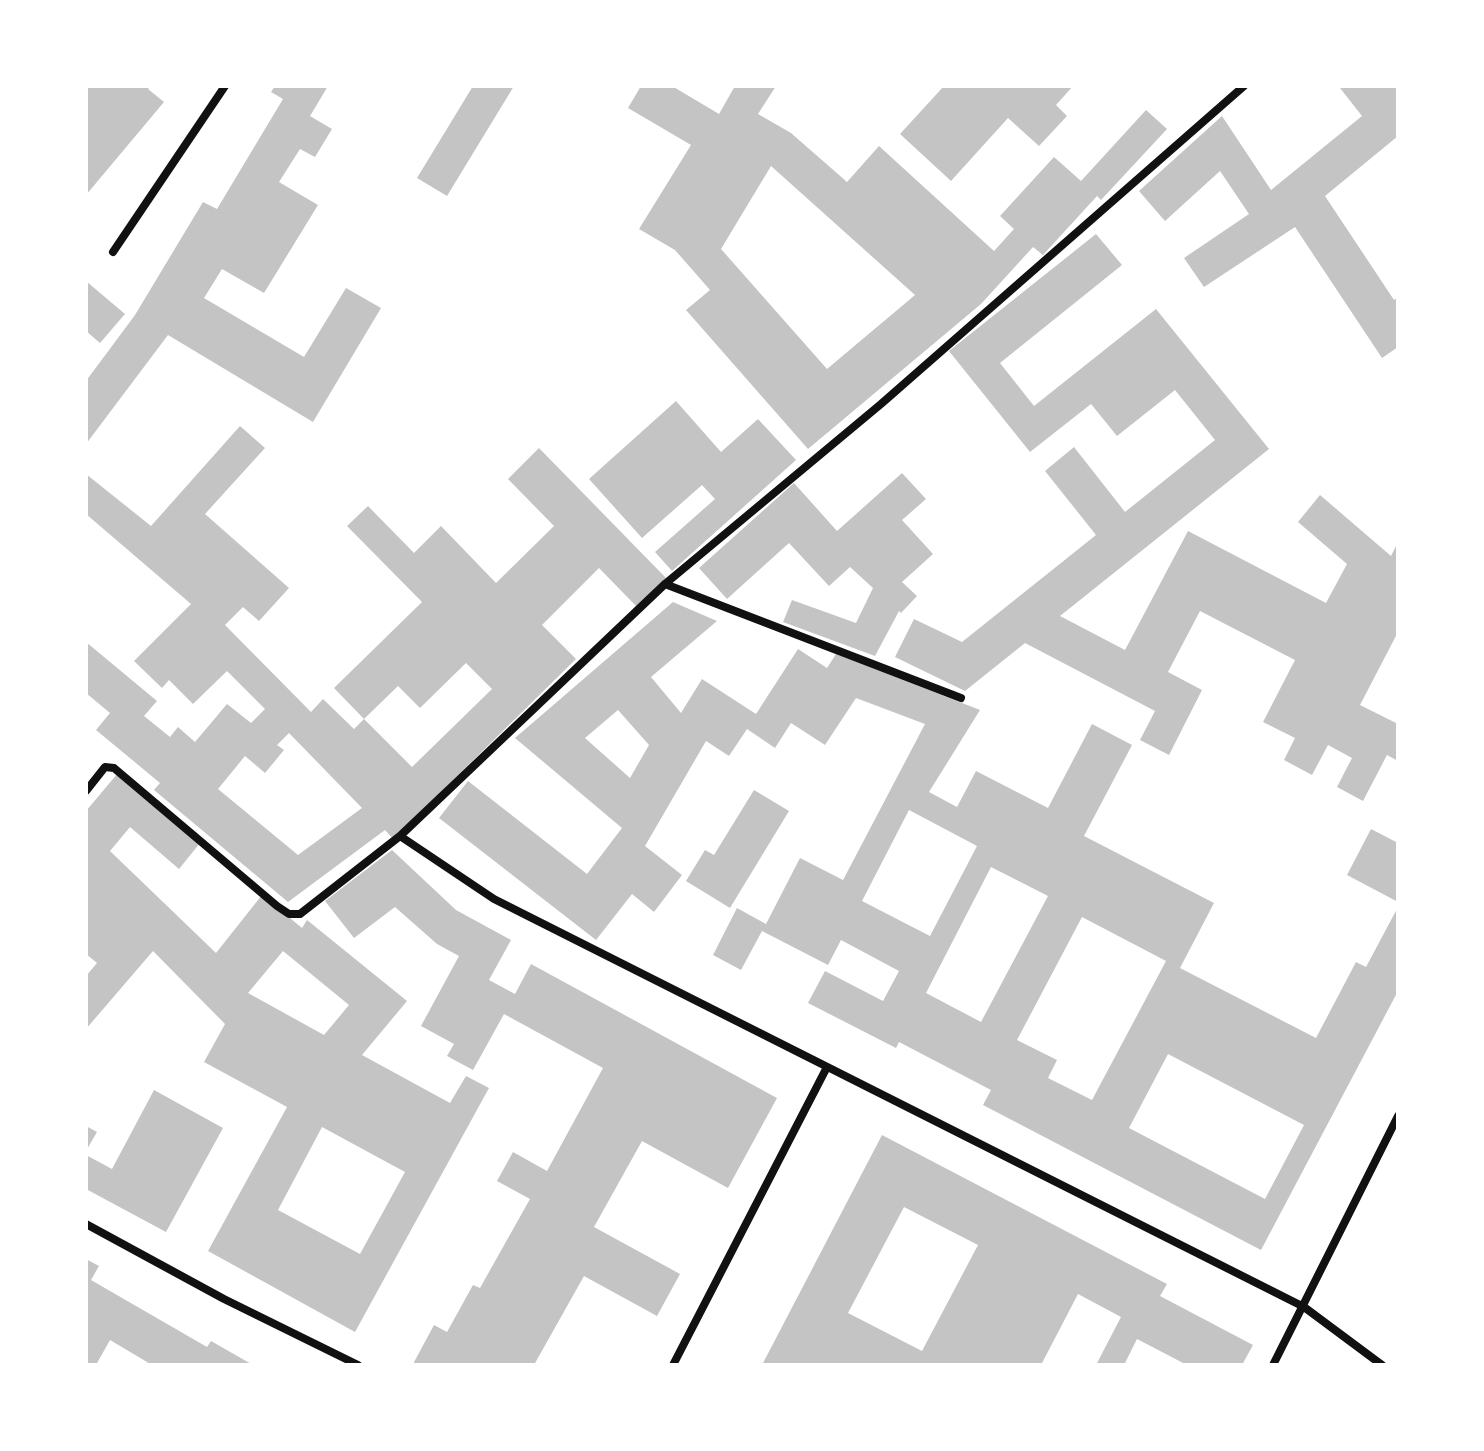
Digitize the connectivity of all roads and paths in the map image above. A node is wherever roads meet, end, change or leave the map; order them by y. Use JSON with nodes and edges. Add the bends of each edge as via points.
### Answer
{"nodes":[{"id":1,"x":225,"y":86,"type":"edge"},
{"id":2,"x":1244,"y":86,"type":"edge"},
{"id":3,"x":113,"y":252,"type":"dead end"},
{"id":4,"x":665,"y":584,"type":"junction"},
{"id":5,"x":961,"y":698,"type":"dead end"},
{"id":6,"x":86,"y":791,"type":"edge"},
{"id":7,"x":400,"y":836,"type":"junction"},
{"id":8,"x":826,"y":1069,"type":"junction"},
{"id":9,"x":1398,"y":1116,"type":"edge"},
{"id":10,"x":86,"y":1224,"type":"edge"},
{"id":11,"x":1304,"y":1307,"type":"junction"},
{"id":12,"x":358,"y":1365,"type":"edge"},
{"id":13,"x":673,"y":1365,"type":"edge"},
{"id":14,"x":1273,"y":1365,"type":"edge"},
{"id":15,"x":1382,"y":1365,"type":"edge"}],
"edges":[{"from":1,"to":3,"type":"street"},
{"from":2,"to":4,"type":"street","via":[[881,404]]},
{"from":4,"to":5,"type":"street"},
{"from":4,"to":7,"type":"street"},
{"from":6,"to":7,"type":"street","via":[[105,767],[114,768],[289,914],[300,914]]},
{"from":7,"to":8,"type":"street","via":[[494,899]]},
{"from":8,"to":11,"type":"street"},
{"from":8,"to":13,"type":"street"},
{"from":9,"to":11,"type":"street"},
{"from":10,"to":12,"type":"street"},
{"from":11,"to":14,"type":"street"},
{"from":11,"to":15,"type":"street"}]}
